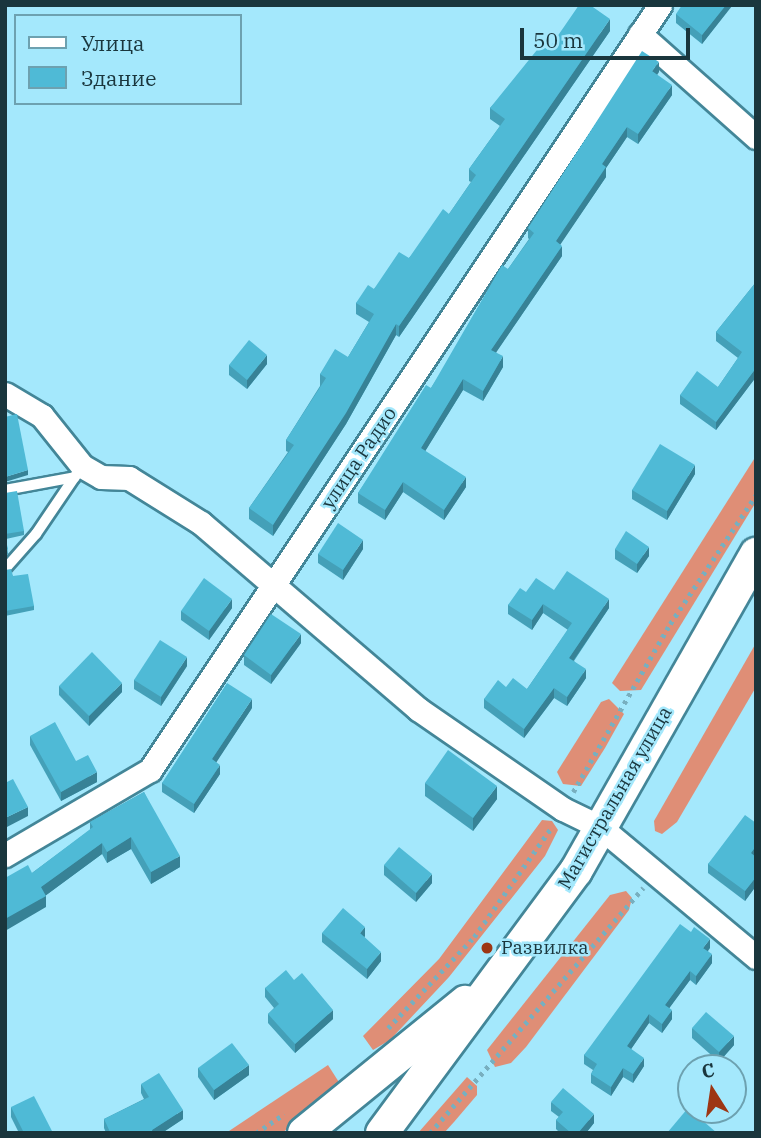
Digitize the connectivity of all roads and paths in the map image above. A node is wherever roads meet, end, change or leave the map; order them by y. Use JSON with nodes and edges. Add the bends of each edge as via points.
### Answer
{"nodes":[{"id":1,"x":660,"y":5,"type":"edge"},
{"id":2,"x":640,"y":34,"type":"junction"},
{"id":3,"x":756,"y":137,"type":"edge"},
{"id":4,"x":8,"y":396,"type":"edge"},
{"id":5,"x":79,"y":471,"type":"junction"},
{"id":6,"x":5,"y":490,"type":"edge"},
{"id":7,"x":756,"y":495,"type":"edge"},
{"id":8,"x":756,"y":554,"type":"edge"},
{"id":9,"x":5,"y":569,"type":"edge"},
{"id":10,"x":275,"y":584,"type":"junction"},
{"id":11,"x":563,"y":810,"type":"junction"},
{"id":12,"x":600,"y":827,"type":"junction"},
{"id":13,"x":5,"y":855,"type":"edge"},
{"id":14,"x":656,"y":874,"type":"junction"},
{"id":15,"x":756,"y":957,"type":"edge"},
{"id":16,"x":504,"y":971,"type":"junction"},
{"id":17,"x":383,"y":1032,"type":"dead end"},
{"id":18,"x":296,"y":1122,"type":"edge"},
{"id":19,"x":256,"y":1133,"type":"edge"},
{"id":20,"x":382,"y":1133,"type":"edge"},
{"id":21,"x":430,"y":1133,"type":"edge"}],
"edges":[{"from":1,"to":2,"type":"street","name":"улица Радио"},
{"from":2,"to":3,"type":"street"},
{"from":2,"to":10,"type":"street","name":"улица Радио"},
{"from":4,"to":5,"type":"street","via":[[42,416]]},
{"from":5,"to":6,"type":"lane"},
{"from":5,"to":9,"type":"lane"},
{"from":5,"to":10,"type":"street","via":[[129,478],[201,523]]},
{"from":7,"to":11,"type":"path","via":[[670,624]]},
{"from":8,"to":12,"type":"main road","name":"Магистральная улица"},
{"from":10,"to":11,"type":"street","via":[[418,709]]},
{"from":10,"to":13,"type":"street","name":"улица Радио","via":[[150,770]]},
{"from":11,"to":12,"type":"street"},
{"from":11,"to":17,"type":"path","via":[[474,937]]},
{"from":12,"to":14,"type":"street"},
{"from":12,"to":16,"type":"main road","name":"Магистральная улица","via":[[576,871]]},
{"from":14,"to":15,"type":"street"},
{"from":14,"to":21,"type":"path"},
{"from":16,"to":18,"type":"main road"},
{"from":16,"to":20,"type":"main road","name":"Магистральная улица"},
{"from":18,"to":19,"type":"path"}]}
